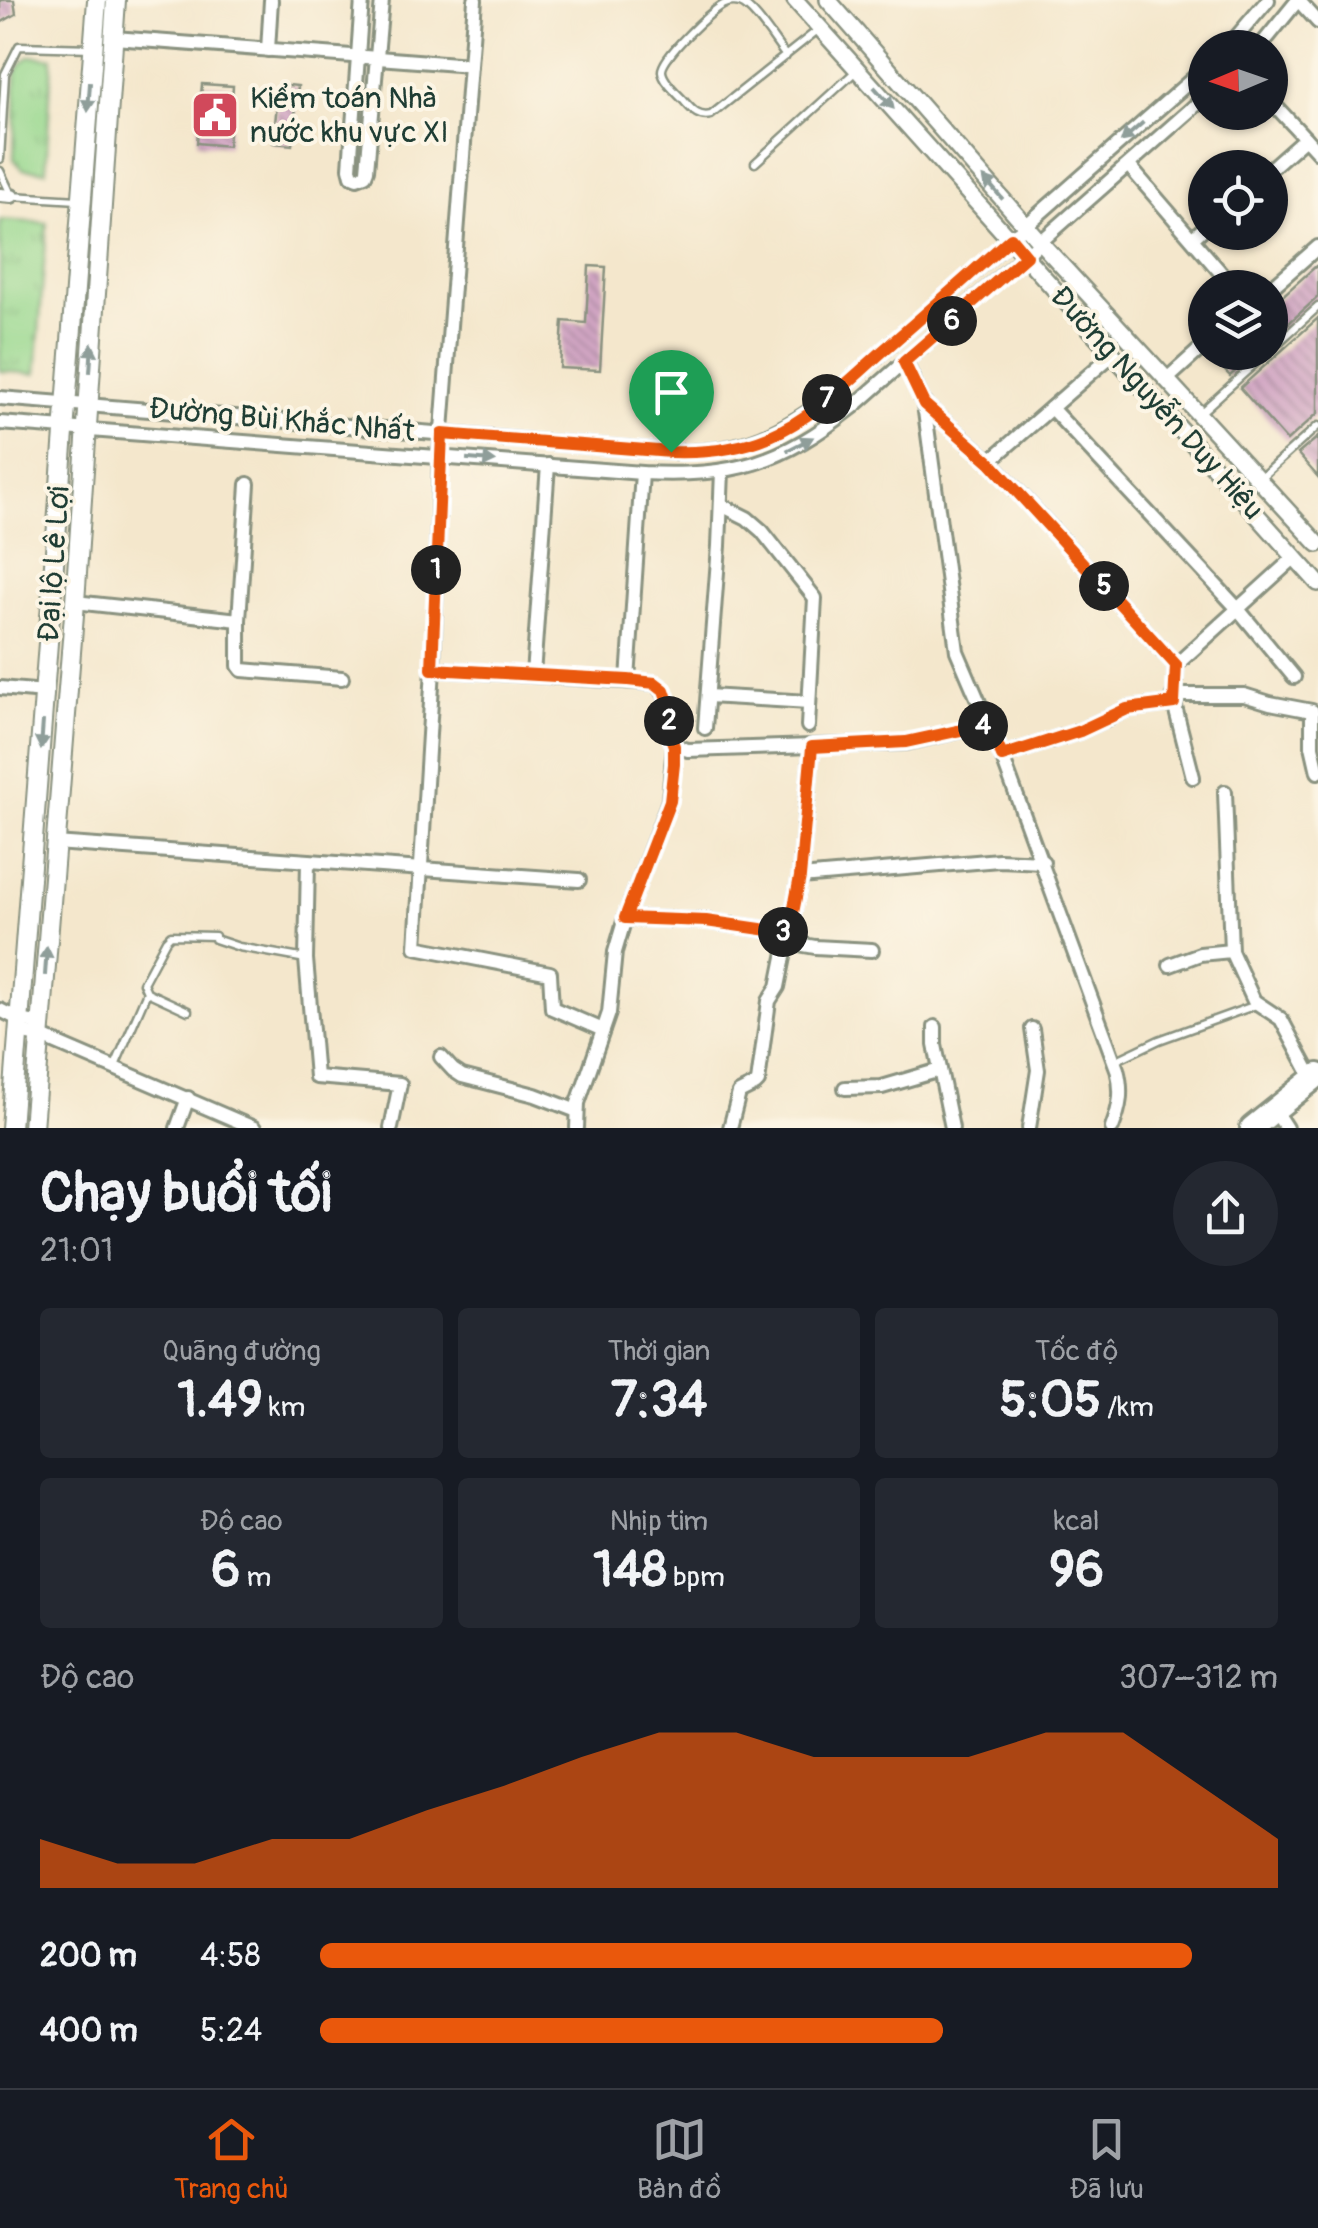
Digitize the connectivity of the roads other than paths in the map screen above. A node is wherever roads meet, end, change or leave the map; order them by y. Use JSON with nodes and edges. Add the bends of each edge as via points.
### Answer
{"nodes":[{"id":1,"x":97,"y":0,"type":"edge"},
{"id":2,"x":116,"y":0,"type":"edge"},
{"id":3,"x":271,"y":0,"type":"edge"},
{"id":4,"x":362,"y":0,"type":"edge"},
{"id":5,"x":382,"y":0,"type":"edge"},
{"id":6,"x":475,"y":0,"type":"edge"},
{"id":7,"x":795,"y":0,"type":"edge"},
{"id":8,"x":828,"y":0,"type":"edge"},
{"id":9,"x":1268,"y":0,"type":"edge"},
{"id":10,"x":1298,"y":0,"type":"edge"},
{"id":11,"x":1318,"y":22,"type":"edge"},
{"id":12,"x":821,"y":28,"type":"junction"},
{"id":13,"x":1242,"y":30,"type":"edge"},
{"id":14,"x":1274,"y":30,"type":"edge"},
{"id":15,"x":114,"y":38,"type":"junction"},
{"id":16,"x":93,"y":48,"type":"junction"},
{"id":17,"x":268,"y":50,"type":"junction"},
{"id":18,"x":786,"y":56,"type":"junction"},
{"id":19,"x":357,"y":57,"type":"junction"},
{"id":20,"x":376,"y":59,"type":"junction"},
{"id":21,"x":470,"y":66,"type":"junction"},
{"id":22,"x":858,"y":70,"type":"junction"},
{"id":23,"x":1188,"y":83,"type":"edge"},
{"id":24,"x":1188,"y":113,"type":"edge"},
{"id":25,"x":1288,"y":120,"type":"edge"},
{"id":26,"x":1305,"y":138,"type":"junction"},
{"id":27,"x":1318,"y":152,"type":"edge"},
{"id":28,"x":1288,"y":153,"type":"edge"},
{"id":29,"x":0,"y":159,"type":"edge"},
{"id":30,"x":755,"y":164,"type":"dead end"},
{"id":31,"x":1130,"y":166,"type":"junction"},
{"id":32,"x":0,"y":171,"type":"edge"},
{"id":33,"x":6,"y":196,"type":"edge"},
{"id":34,"x":82,"y":201,"type":"junction"},
{"id":35,"x":1026,"y":226,"type":"junction"},
{"id":36,"x":1188,"y":232,"type":"edge"},
{"id":37,"x":1011,"y":238,"type":"junction"},
{"id":38,"x":1041,"y":243,"type":"junction"},
{"id":39,"x":1318,"y":248,"type":"edge"},
{"id":40,"x":1203,"y":250,"type":"edge"},
{"id":41,"x":1026,"y":256,"type":"junction"},
{"id":42,"x":1219,"y":270,"type":"edge"},
{"id":43,"x":1288,"y":274,"type":"edge"},
{"id":44,"x":1318,"y":307,"type":"edge"},
{"id":45,"x":1288,"y":335,"type":"edge"},
{"id":46,"x":1113,"y":354,"type":"junction"},
{"id":47,"x":1188,"y":361,"type":"edge"},
{"id":48,"x":904,"y":362,"type":"junction"},
{"id":49,"x":1249,"y":370,"type":"edge"},
{"id":50,"x":1166,"y":380,"type":"junction"},
{"id":51,"x":0,"y":398,"type":"edge"},
{"id":52,"x":66,"y":402,"type":"junction"},
{"id":53,"x":88,"y":404,"type":"junction"},
{"id":54,"x":924,"y":404,"type":"junction"},
{"id":55,"x":1051,"y":408,"type":"junction"},
{"id":56,"x":1198,"y":415,"type":"junction"},
{"id":57,"x":0,"y":422,"type":"edge"},
{"id":58,"x":1318,"y":426,"type":"edge"},
{"id":59,"x":65,"y":427,"type":"junction"},
{"id":60,"x":86,"y":428,"type":"junction"},
{"id":61,"x":442,"y":434,"type":"junction"},
{"id":62,"x":440,"y":456,"type":"junction"},
{"id":63,"x":990,"y":462,"type":"junction"},
{"id":64,"x":548,"y":465,"type":"junction"},
{"id":65,"x":722,"y":471,"type":"junction"},
{"id":66,"x":642,"y":472,"type":"junction"},
{"id":67,"x":1258,"y":480,"type":"junction"},
{"id":68,"x":248,"y":484,"type":"dead end"},
{"id":69,"x":721,"y":505,"type":"junction"},
{"id":70,"x":1317,"y":540,"type":"edge"},
{"id":71,"x":1295,"y":557,"type":"junction"},
{"id":72,"x":1318,"y":583,"type":"edge"},
{"id":73,"x":75,"y":602,"type":"junction"},
{"id":74,"x":1238,"y":610,"type":"junction"},
{"id":75,"x":239,"y":620,"type":"junction"},
{"id":76,"x":1176,"y":665,"type":"junction"},
{"id":77,"x":432,"y":669,"type":"junction"},
{"id":78,"x":532,"y":675,"type":"junction"},
{"id":79,"x":342,"y":678,"type":"dead end"},
{"id":80,"x":1294,"y":678,"type":"dead end"},
{"id":81,"x":628,"y":680,"type":"junction"},
{"id":82,"x":0,"y":688,"type":"edge"},
{"id":83,"x":45,"y":692,"type":"junction"},
{"id":84,"x":708,"y":696,"type":"junction"},
{"id":85,"x":1174,"y":699,"type":"junction"},
{"id":86,"x":809,"y":702,"type":"junction"},
{"id":87,"x":1315,"y":712,"type":"edge"},
{"id":88,"x":989,"y":724,"type":"junction"},
{"id":89,"x":808,"y":726,"type":"dead end"},
{"id":90,"x":705,"y":728,"type":"dead end"},
{"id":91,"x":674,"y":746,"type":"junction"},
{"id":92,"x":812,"y":747,"type":"junction"},
{"id":93,"x":1002,"y":756,"type":"junction"},
{"id":94,"x":1318,"y":772,"type":"edge"},
{"id":95,"x":1193,"y":777,"type":"dead end"},
{"id":96,"x":1225,"y":792,"type":"dead end"},
{"id":97,"x":55,"y":843,"type":"junction"},
{"id":98,"x":308,"y":861,"type":"junction"},
{"id":99,"x":1043,"y":862,"type":"junction"},
{"id":100,"x":421,"y":869,"type":"junction"},
{"id":101,"x":800,"y":877,"type":"junction"},
{"id":102,"x":579,"y":880,"type":"dead end"},
{"id":103,"x":625,"y":918,"type":"junction"},
{"id":104,"x":788,"y":937,"type":"junction"},
{"id":105,"x":872,"y":950,"type":"dead end"},
{"id":106,"x":1231,"y":951,"type":"junction"},
{"id":107,"x":306,"y":959,"type":"junction"},
{"id":108,"x":1170,"y":965,"type":"dead end"},
{"id":109,"x":147,"y":992,"type":"junction"},
{"id":110,"x":1258,"y":1005,"type":"junction"},
{"id":111,"x":0,"y":1010,"type":"edge"},
{"id":112,"x":188,"y":1010,"type":"dead end"},
{"id":113,"x":20,"y":1026,"type":"junction"},
{"id":114,"x":935,"y":1027,"type":"dead end"},
{"id":115,"x":41,"y":1030,"type":"junction"},
{"id":116,"x":603,"y":1030,"type":"junction"},
{"id":117,"x":1032,"y":1030,"type":"dead end"},
{"id":118,"x":441,"y":1057,"type":"dead end"},
{"id":119,"x":1114,"y":1061,"type":"junction"},
{"id":120,"x":114,"y":1067,"type":"junction"},
{"id":121,"x":940,"y":1070,"type":"junction"},
{"id":122,"x":1316,"y":1077,"type":"edge"},
{"id":123,"x":845,"y":1088,"type":"dead end"},
{"id":124,"x":188,"y":1098,"type":"junction"},
{"id":125,"x":578,"y":1111,"type":"junction"},
{"id":126,"x":1280,"y":1120,"type":"edge"},
{"id":127,"x":11,"y":1128,"type":"edge"},
{"id":128,"x":33,"y":1128,"type":"edge"},
{"id":129,"x":176,"y":1128,"type":"edge"},
{"id":130,"x":254,"y":1128,"type":"edge"},
{"id":131,"x":391,"y":1128,"type":"edge"},
{"id":132,"x":577,"y":1128,"type":"edge"},
{"id":133,"x":730,"y":1128,"type":"edge"},
{"id":134,"x":952,"y":1128,"type":"edge"},
{"id":135,"x":1029,"y":1128,"type":"edge"},
{"id":136,"x":1112,"y":1128,"type":"edge"},
{"id":137,"x":1252,"y":1128,"type":"edge"}],
"edges":[{"from":1,"to":16,"type":"main road","name":"Đại lộ Lê Lợi"},
{"from":2,"to":15,"type":"main road","name":"Đại lộ Lê Lợi"},
{"from":3,"to":17,"type":"street"},
{"from":4,"to":19,"type":"street"},
{"from":5,"to":20,"type":"street"},
{"from":6,"to":21,"type":"street"},
{"from":7,"to":12,"type":"street","name":"Đường Nguyễn Duy Hiệu"},
{"from":35,"to":8,"type":"street","name":"Đường Nguyễn Duy Hiệu","one_way":true},
{"from":9,"to":13,"type":"street"},
{"from":10,"to":11,"type":"street"},
{"from":10,"to":14,"type":"street"},
{"from":12,"to":18,"type":"lane"},
{"from":12,"to":22,"type":"street","name":"Đường Nguyễn Duy Hiệu"},
{"from":15,"to":17,"type":"street"},
{"from":53,"to":15,"type":"main road","name":"Đại lộ Lê Lợi","one_way":true},
{"from":16,"to":29,"type":"lane","via":[[18,46],[5,74]]},
{"from":16,"to":34,"type":"main road","name":"Đại lộ Lê Lợi","one_way":true},
{"from":17,"to":19,"type":"street"},
{"from":18,"to":18,"type":"lane","via":[[748,7],[734,2],[716,10],[666,58],[662,70],[705,117]]},
{"from":19,"to":20,"type":"street"},
{"from":19,"to":20,"type":"street","via":[[350,168],[357,178],[367,170]]},
{"from":20,"to":21,"type":"street"},
{"from":21,"to":61,"type":"street"},
{"from":22,"to":30,"type":"lane"},
{"from":22,"to":37,"type":"street","name":"Đường Nguyễn Duy Hiệu","one_way":true},
{"from":23,"to":35,"type":"street","name":"Đường Bùi Khắc Nhất","one_way":true},
{"from":24,"to":31,"type":"street","name":"Đường Bùi Khắc Nhất"},
{"from":25,"to":26,"type":"street"},
{"from":26,"to":27,"type":"street"},
{"from":26,"to":28,"type":"street"},
{"from":31,"to":36,"type":"street"},
{"from":31,"to":38,"type":"street","name":"Đường Bùi Khắc Nhất"},
{"from":32,"to":33,"type":"lane"},
{"from":33,"to":34,"type":"lane"},
{"from":34,"to":52,"type":"main road","name":"Đại lộ Lê Lợi"},
{"from":35,"to":37,"type":"street","name":"Đường Bùi Khắc Nhất"},
{"from":35,"to":38,"type":"street","name":"Đường Nguyễn Duy Hiệu"},
{"from":37,"to":41,"type":"street","name":"Đường Nguyễn Duy Hiệu"},
{"from":37,"to":61,"type":"street","name":"Đường Bùi Khắc Nhất","via":[[839,390],[768,436],[733,448],[671,452]]},
{"from":38,"to":41,"type":"street","name":"Đường Bùi Khắc Nhất"},
{"from":38,"to":50,"type":"street","name":"Đường Nguyễn Duy Hiệu"},
{"from":39,"to":43,"type":"street"},
{"from":40,"to":42,"type":"street"},
{"from":41,"to":46,"type":"street","name":"Đường Nguyễn Duy Hiệu"},
{"from":41,"to":48,"type":"street","name":"Đường Bùi Khắc Nhất"},
{"from":44,"to":45,"type":"lane"},
{"from":46,"to":55,"type":"street"},
{"from":46,"to":71,"type":"street","name":"Đường Nguyễn Duy Hiệu"},
{"from":47,"to":50,"type":"street"},
{"from":48,"to":54,"type":"street"},
{"from":65,"to":48,"type":"street","name":"Đường Bùi Khắc Nhất","one_way":true,"via":[[774,457],[817,435]]},
{"from":49,"to":56,"type":"lane"},
{"from":50,"to":56,"type":"street","name":"Đường Nguyễn Duy Hiệu"},
{"from":51,"to":52,"type":"street","name":"Đường Bùi Khắc Nhất"},
{"from":52,"to":53,"type":"street","name":"Đường Bùi Khắc Nhất"},
{"from":52,"to":59,"type":"main road","name":"Đại lộ Lê Lợi"},
{"from":53,"to":60,"type":"main road","name":"Đại lộ Lê Lợi"},
{"from":53,"to":61,"type":"street","name":"Đường Bùi Khắc Nhất"},
{"from":54,"to":63,"type":"street"},
{"from":54,"to":88,"type":"street","via":[[957,651]]},
{"from":55,"to":63,"type":"street"},
{"from":55,"to":74,"type":"street"},
{"from":56,"to":67,"type":"street","name":"Đường Nguyễn Duy Hiệu"},
{"from":57,"to":59,"type":"street","name":"Đường Bùi Khắc Nhất"},
{"from":58,"to":67,"type":"lane"},
{"from":59,"to":60,"type":"street","name":"Đường Bùi Khắc Nhất"},
{"from":59,"to":83,"type":"main road","name":"Đại lộ Lê Lợi"},
{"from":60,"to":62,"type":"street","name":"Đường Bùi Khắc Nhất"},
{"from":60,"to":73,"type":"main road","name":"Đại lộ Lê Lợi"},
{"from":61,"to":62,"type":"street"},
{"from":62,"to":64,"type":"street","name":"Đường Bùi Khắc Nhất","one_way":true},
{"from":62,"to":77,"type":"street"},
{"from":63,"to":76,"type":"street"},
{"from":64,"to":66,"type":"street","name":"Đường Bùi Khắc Nhất"},
{"from":64,"to":78,"type":"street"},
{"from":65,"to":66,"type":"street","name":"Đường Bùi Khắc Nhất"},
{"from":65,"to":69,"type":"street"},
{"from":66,"to":81,"type":"street"},
{"from":67,"to":70,"type":"street","name":"Đường Nguyễn Duy Hiệu"},
{"from":68,"to":75,"type":"street"},
{"from":69,"to":84,"type":"street"},
{"from":69,"to":86,"type":"street","via":[[762,531],[815,598]]},
{"from":70,"to":71,"type":"street"},
{"from":71,"to":72,"type":"street","name":"Đường Nguyễn Duy Hiệu"},
{"from":71,"to":74,"type":"street"},
{"from":73,"to":75,"type":"street"},
{"from":73,"to":97,"type":"main road","name":"Đại lộ Lê Lợi"},
{"from":74,"to":76,"type":"street"},
{"from":74,"to":80,"type":"street"},
{"from":75,"to":79,"type":"street","via":[[242,670]]},
{"from":76,"to":85,"type":"street"},
{"from":77,"to":78,"type":"street"},
{"from":77,"to":100,"type":"street"},
{"from":78,"to":81,"type":"street"},
{"from":81,"to":91,"type":"street","via":[[664,690]]},
{"from":82,"to":83,"type":"street"},
{"from":83,"to":113,"type":"main road","name":"Đại lộ Lê Lợi","one_way":true},
{"from":84,"to":86,"type":"street"},
{"from":84,"to":90,"type":"street"},
{"from":85,"to":87,"type":"street","via":[[1244,695]]},
{"from":85,"to":93,"type":"street","via":[[1127,709]]},
{"from":85,"to":95,"type":"street"},
{"from":86,"to":89,"type":"street"},
{"from":87,"to":94,"type":"street"},
{"from":88,"to":92,"type":"street","via":[[906,742]]},
{"from":88,"to":93,"type":"street"},
{"from":91,"to":92,"type":"street"},
{"from":91,"to":103,"type":"street","via":[[670,801]]},
{"from":92,"to":101,"type":"street"},
{"from":93,"to":99,"type":"street"},
{"from":96,"to":106,"type":"street"},
{"from":97,"to":98,"type":"street"},
{"from":115,"to":97,"type":"main road","name":"Đại lộ Lê Lợi","one_way":true},
{"from":98,"to":100,"type":"street"},
{"from":98,"to":107,"type":"street"},
{"from":99,"to":101,"type":"street"},
{"from":99,"to":119,"type":"street"},
{"from":100,"to":102,"type":"street"},
{"from":100,"to":116,"type":"street","via":[[416,947],[550,973],[552,1008]]},
{"from":101,"to":104,"type":"street"},
{"from":103,"to":104,"type":"street","via":[[706,921]]},
{"from":103,"to":116,"type":"street"},
{"from":104,"to":105,"type":"street","via":[[815,948]]},
{"from":104,"to":133,"type":"street","via":[[758,1082],[739,1092]]},
{"from":106,"to":108,"type":"street"},
{"from":106,"to":110,"type":"street"},
{"from":107,"to":109,"type":"lane","via":[[239,948],[215,936],[177,934],[166,940],[144,983]]},
{"from":107,"to":131,"type":"street","via":[[316,1077],[400,1084]]},
{"from":109,"to":112,"type":"lane"},
{"from":109,"to":120,"type":"lane"},
{"from":110,"to":119,"type":"lane"},
{"from":110,"to":122,"type":"street","via":[[1281,1019]]},
{"from":111,"to":113,"type":"street"},
{"from":113,"to":115,"type":"street"},
{"from":113,"to":127,"type":"main road","name":"Đại lộ Lê Lợi"},
{"from":114,"to":121,"type":"street"},
{"from":115,"to":120,"type":"street"},
{"from":115,"to":128,"type":"main road","name":"Đại lộ Lê Lợi"},
{"from":116,"to":125,"type":"street"},
{"from":117,"to":135,"type":"street","via":[[1038,1070]]},
{"from":118,"to":125,"type":"street","via":[[462,1076]]},
{"from":119,"to":136,"type":"street","via":[[1122,1088]]},
{"from":120,"to":124,"type":"street"},
{"from":121,"to":123,"type":"street","via":[[882,1087]]},
{"from":121,"to":134,"type":"street"},
{"from":122,"to":126,"type":"highway"},
{"from":124,"to":129,"type":"street"},
{"from":124,"to":130,"type":"street"},
{"from":125,"to":132,"type":"street"},
{"from":126,"to":137,"type":"highway"}]}
